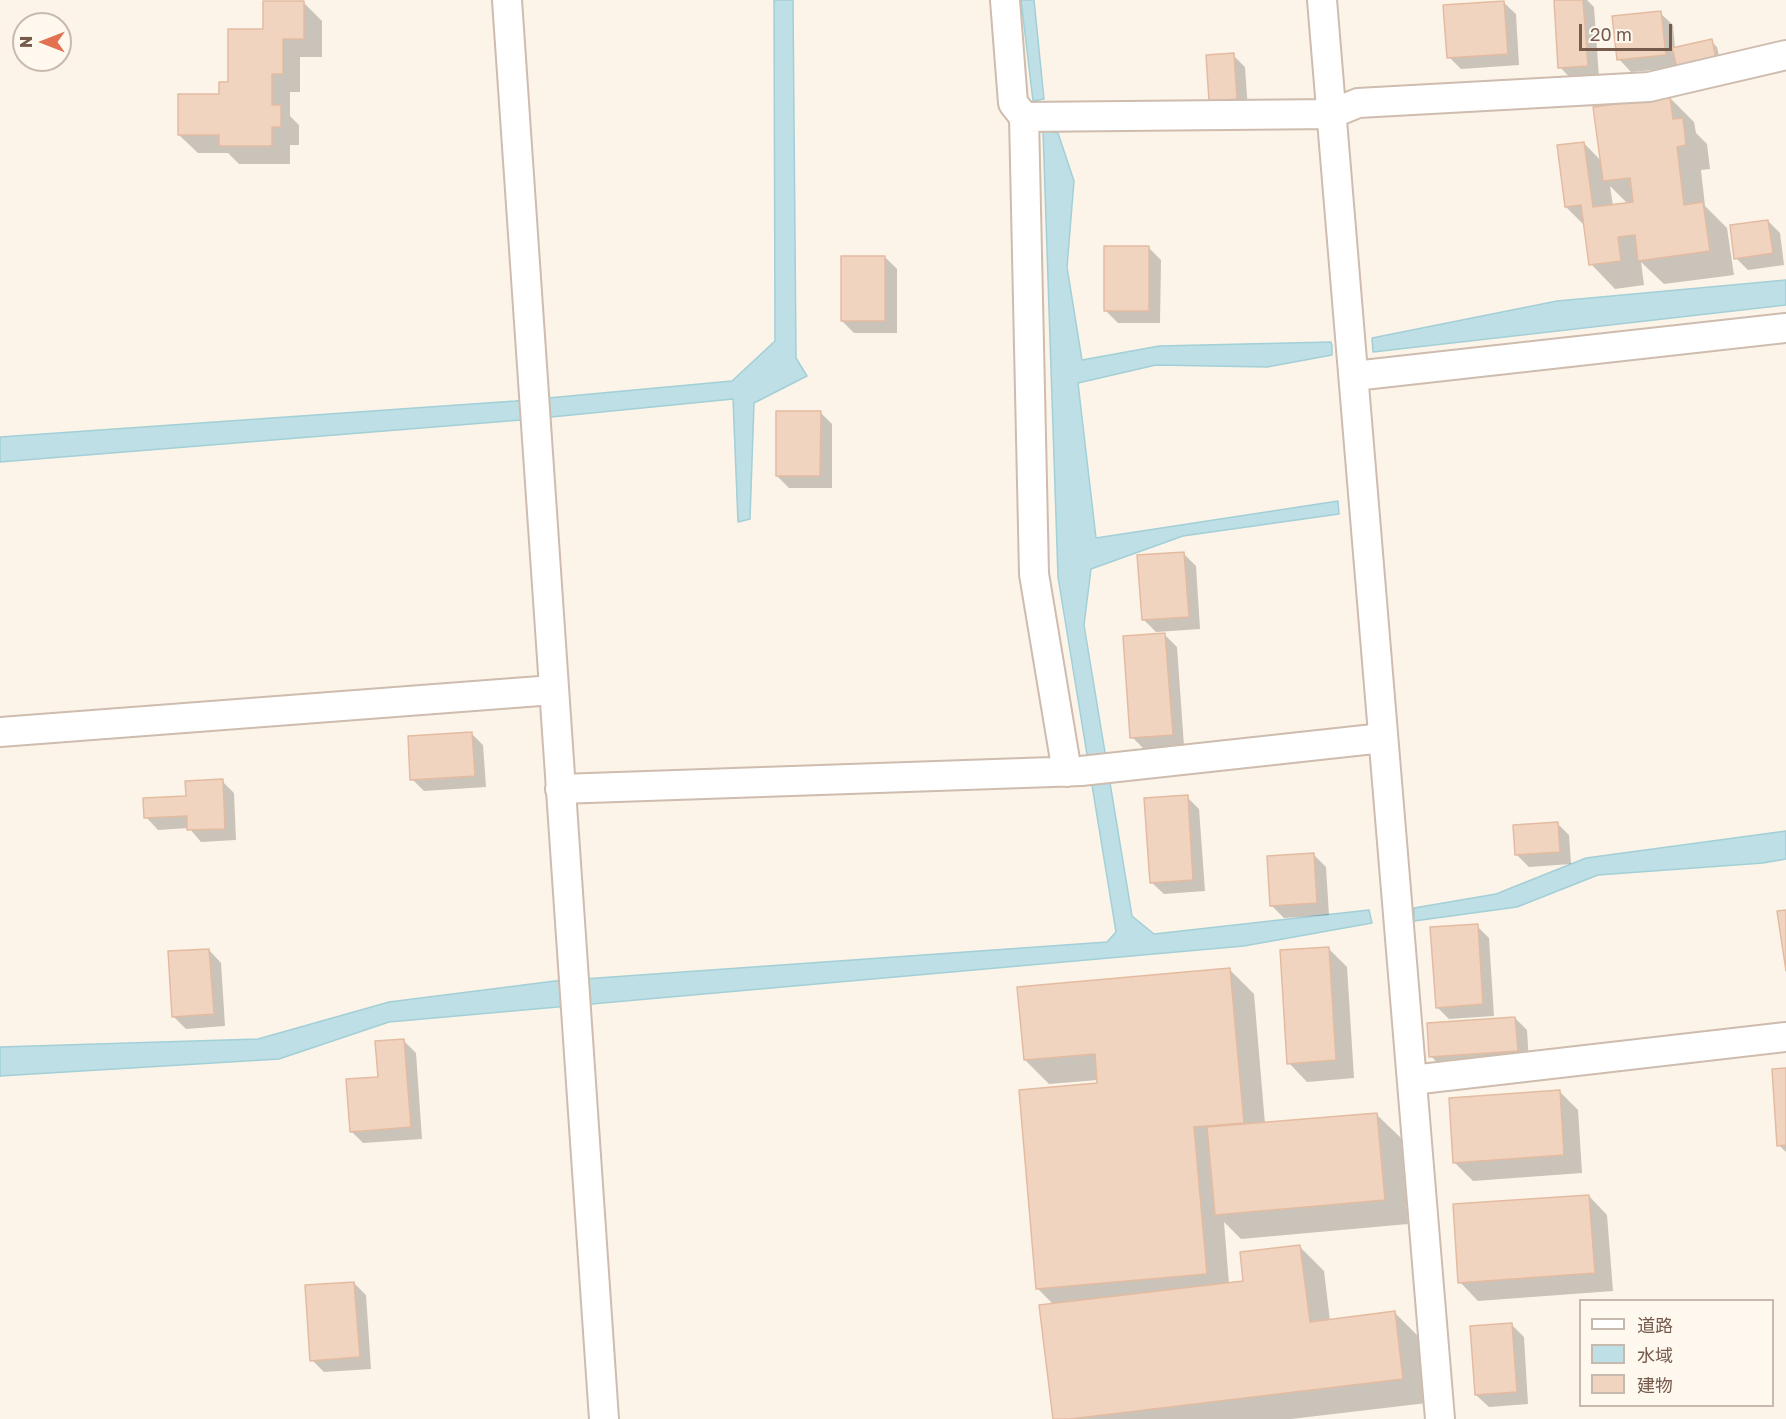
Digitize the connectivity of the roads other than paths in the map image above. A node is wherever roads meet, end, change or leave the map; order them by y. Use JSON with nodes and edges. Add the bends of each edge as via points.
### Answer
{"nodes":[{"id":1,"x":507,"y":0,"type":"edge"},
{"id":2,"x":1005,"y":0,"type":"edge"},
{"id":3,"x":1322,"y":0,"type":"edge"},
{"id":4,"x":1786,"y":55,"type":"edge"},
{"id":5,"x":1331,"y":114,"type":"junction"},
{"id":6,"x":1024,"y":117,"type":"junction"},
{"id":7,"x":1786,"y":328,"type":"edge"},
{"id":8,"x":1353,"y":376,"type":"junction"},
{"id":9,"x":553,"y":690,"type":"junction"},
{"id":10,"x":0,"y":732,"type":"edge"},
{"id":11,"x":1383,"y":738,"type":"junction"},
{"id":12,"x":1074,"y":771,"type":"junction"},
{"id":13,"x":560,"y":789,"type":"junction"},
{"id":14,"x":1786,"y":1037,"type":"edge"},
{"id":15,"x":1412,"y":1080,"type":"junction"},
{"id":16,"x":604,"y":1419,"type":"edge"},
{"id":17,"x":1440,"y":1419,"type":"edge"}],
"edges":[{"from":1,"to":9,"type":"street"},
{"from":2,"to":6,"type":"street","via":[[1013,103]]},
{"from":3,"to":5,"type":"street"},
{"from":4,"to":5,"type":"street","via":[[1649,87],[1358,103]]},
{"from":5,"to":6,"type":"street"},
{"from":5,"to":8,"type":"street"},
{"from":6,"to":12,"type":"street","via":[[1034,574]]},
{"from":7,"to":8,"type":"street"},
{"from":8,"to":11,"type":"street"},
{"from":9,"to":10,"type":"street"},
{"from":9,"to":13,"type":"street"},
{"from":11,"to":12,"type":"street"},
{"from":11,"to":15,"type":"street"},
{"from":12,"to":13,"type":"street"},
{"from":13,"to":16,"type":"street"},
{"from":14,"to":15,"type":"street"},
{"from":15,"to":17,"type":"street"}]}
